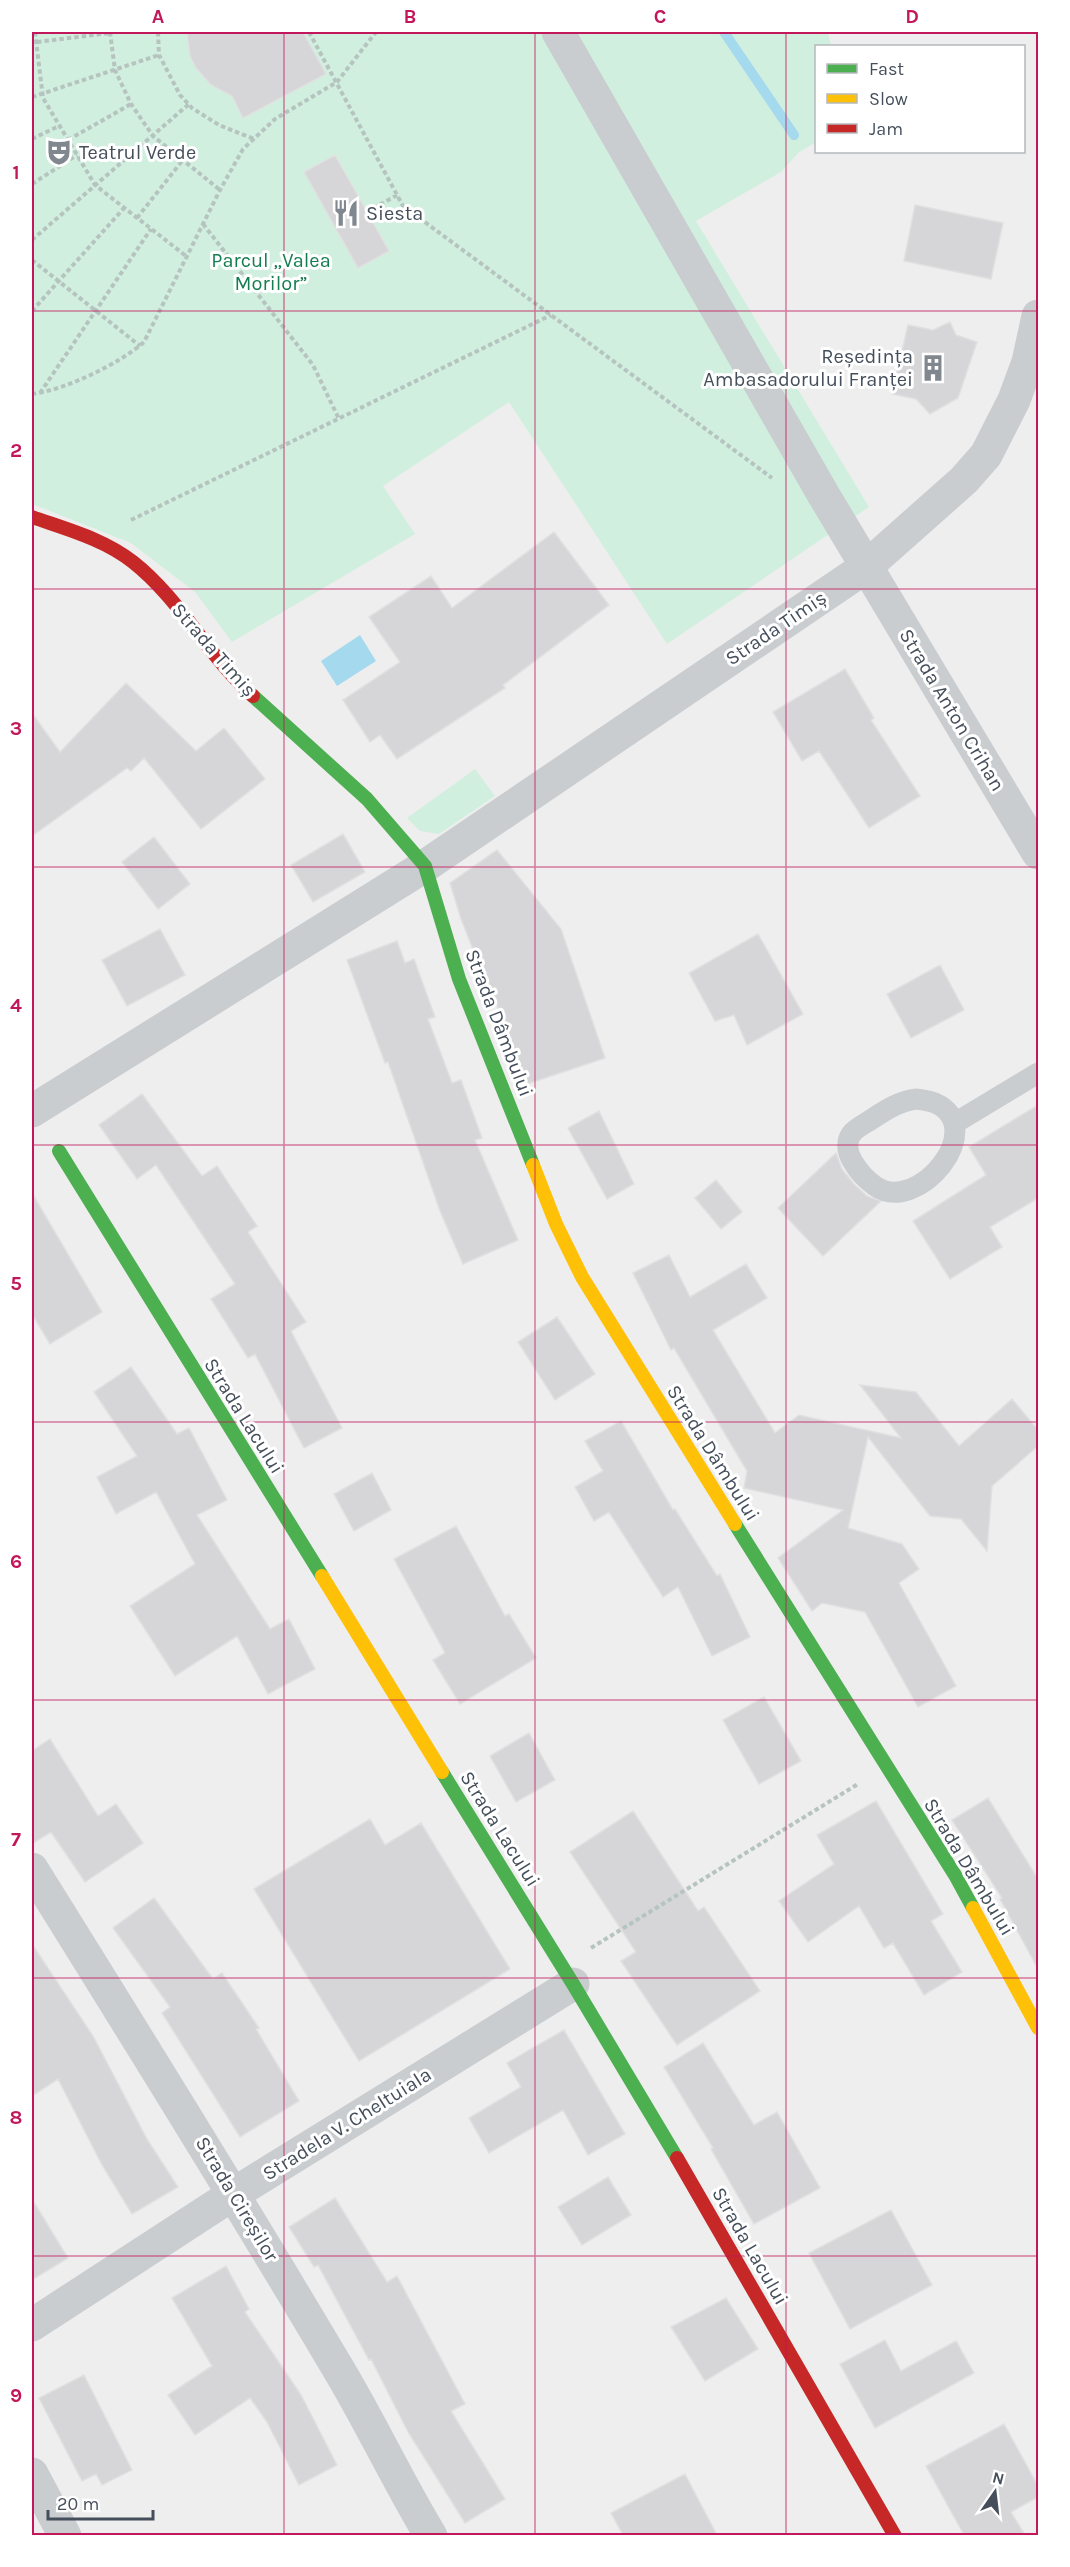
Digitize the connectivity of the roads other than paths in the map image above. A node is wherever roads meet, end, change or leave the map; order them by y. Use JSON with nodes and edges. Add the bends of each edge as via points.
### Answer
{"nodes":[{"id":1,"x":558,"y":32,"type":"edge"},
{"id":2,"x":1038,"y":316,"type":"edge"},
{"id":3,"x":32,"y":517,"type":"edge"},
{"id":4,"x":866,"y":567,"type":"junction"},
{"id":5,"x":1038,"y":853,"type":"edge"},
{"id":6,"x":425,"y":866,"type":"junction"},
{"id":7,"x":1038,"y":1072,"type":"edge"},
{"id":8,"x":32,"y":1111,"type":"edge"},
{"id":9,"x":955,"y":1123,"type":"junction"},
{"id":10,"x":59,"y":1151,"type":"dead end"},
{"id":11,"x":32,"y":1869,"type":"edge"},
{"id":12,"x":568,"y":1975,"type":"junction"},
{"id":13,"x":1038,"y":2028,"type":"edge"},
{"id":14,"x":235,"y":2193,"type":"junction"},
{"id":15,"x":32,"y":2325,"type":"edge"},
{"id":16,"x":32,"y":2474,"type":"edge"},
{"id":17,"x":65,"y":2535,"type":"edge"},
{"id":18,"x":431,"y":2535,"type":"edge"},
{"id":19,"x":895,"y":2535,"type":"edge"}],
"edges":[{"from":1,"to":4,"type":"street","name":"Strada Anton Crihan"},
{"from":2,"to":4,"type":"street","name":"Strada Timiș","via":[[1028,362],[1014,400],[986,455]]},
{"from":3,"to":6,"type":"street","name":"Strada Timiș","via":[[94,539],[132,561],[157,584],[233,678],[367,799]]},
{"from":4,"to":5,"type":"street","name":"Strada Anton Crihan"},
{"from":4,"to":6,"type":"street","name":"Strada Timiș"},
{"from":6,"to":8,"type":"street","name":"Strada Timiș"},
{"from":6,"to":13,"type":"street","name":"Strada Dâmbului","via":[[459,979],[556,1224],[582,1277],[955,1875]]},
{"from":7,"to":9,"type":"lane"},
{"from":9,"to":9,"type":"lane","via":[[937,1104],[917,1099],[905,1101],[852,1133],[848,1144],[851,1158],[879,1189],[904,1192],[927,1179],[949,1155],[955,1143]]},
{"from":10,"to":12,"type":"street","name":"Strada Lacului"},
{"from":11,"to":14,"type":"street","name":"Strada Cireșilor"},
{"from":12,"to":14,"type":"street","name":"Stradela V. Cheltuiala"},
{"from":12,"to":19,"type":"street","name":"Strada Lacului"},
{"from":14,"to":15,"type":"street","name":"Stradela V. Cheltuiala"},
{"from":14,"to":18,"type":"street","name":"Strada Cireșilor"},
{"from":16,"to":17,"type":"street"}]}
